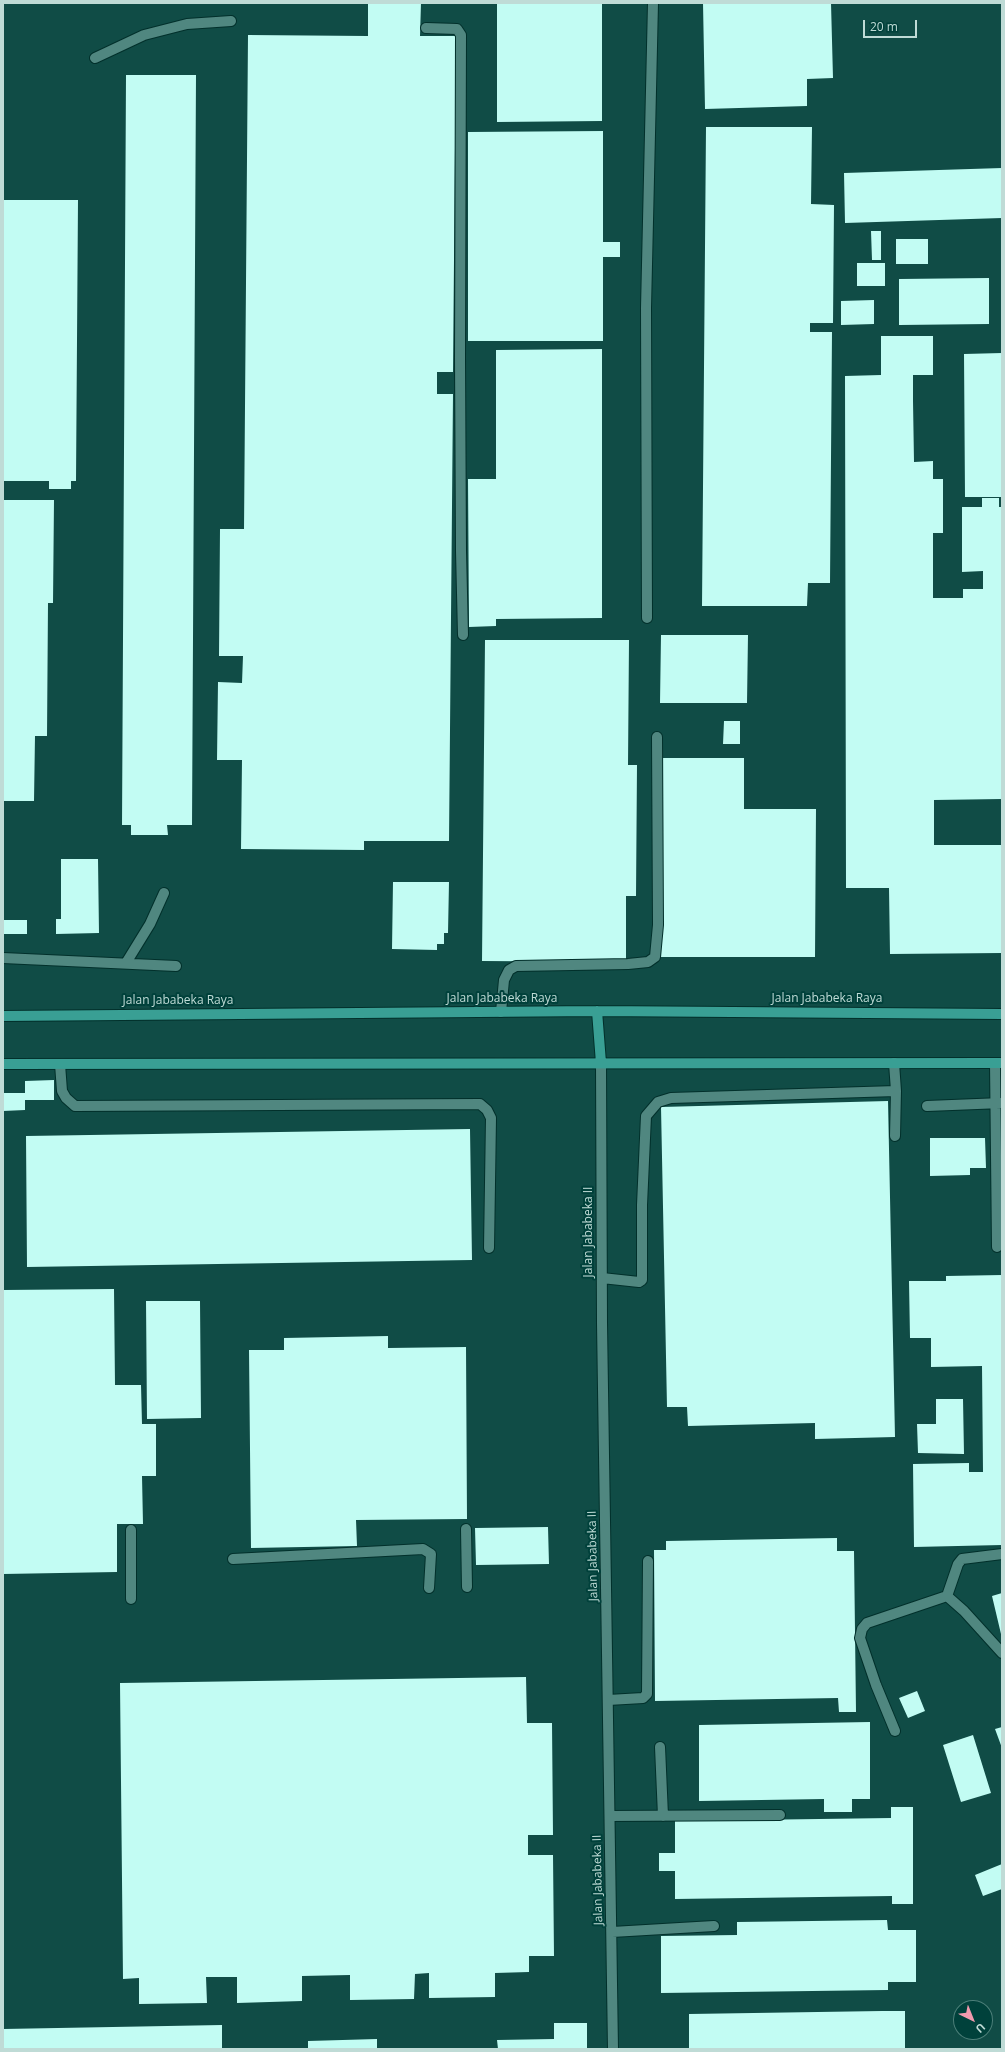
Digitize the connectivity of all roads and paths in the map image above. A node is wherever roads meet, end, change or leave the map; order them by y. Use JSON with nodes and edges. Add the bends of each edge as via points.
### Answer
{"nodes":[{"id":1,"x":653,"y":3,"type":"edge"},
{"id":2,"x":231,"y":22,"type":"dead end"},
{"id":3,"x":426,"y":28,"type":"dead end"},
{"id":4,"x":95,"y":58,"type":"dead end"},
{"id":5,"x":648,"y":618,"type":"dead end"},
{"id":6,"x":463,"y":635,"type":"dead end"},
{"id":7,"x":657,"y":737,"type":"dead end"},
{"id":8,"x":164,"y":893,"type":"dead end"},
{"id":9,"x":3,"y":958,"type":"edge"},
{"id":10,"x":126,"y":963,"type":"junction"},
{"id":11,"x":176,"y":966,"type":"dead end"},
{"id":12,"x":597,"y":1011,"type":"junction"},
{"id":13,"x":501,"y":1012,"type":"junction"},
{"id":14,"x":1002,"y":1014,"type":"edge"},
{"id":15,"x":3,"y":1016,"type":"edge"},
{"id":16,"x":601,"y":1063,"type":"junction"},
{"id":17,"x":894,"y":1063,"type":"junction"},
{"id":18,"x":998,"y":1063,"type":"edge"},
{"id":19,"x":3,"y":1064,"type":"edge"},
{"id":20,"x":60,"y":1064,"type":"junction"},
{"id":21,"x":896,"y":1091,"type":"junction"},
{"id":22,"x":999,"y":1103,"type":"edge"},
{"id":23,"x":927,"y":1106,"type":"dead end"},
{"id":24,"x":895,"y":1136,"type":"dead end"},
{"id":25,"x":997,"y":1247,"type":"dead end"},
{"id":26,"x":489,"y":1248,"type":"dead end"},
{"id":27,"x":602,"y":1278,"type":"junction"},
{"id":28,"x":466,"y":1529,"type":"dead end"},
{"id":29,"x":131,"y":1530,"type":"dead end"},
{"id":30,"x":1002,"y":1554,"type":"edge"},
{"id":31,"x":233,"y":1558,"type":"dead end"},
{"id":32,"x":648,"y":1561,"type":"dead end"},
{"id":33,"x":467,"y":1587,"type":"dead end"},
{"id":34,"x":429,"y":1588,"type":"dead end"},
{"id":35,"x":947,"y":1596,"type":"junction"},
{"id":36,"x":131,"y":1599,"type":"dead end"},
{"id":37,"x":1002,"y":1653,"type":"edge"},
{"id":38,"x":608,"y":1700,"type":"junction"},
{"id":39,"x":895,"y":1731,"type":"dead end"},
{"id":40,"x":660,"y":1747,"type":"dead end"},
{"id":41,"x":780,"y":1815,"type":"dead end"},
{"id":42,"x":610,"y":1816,"type":"junction"},
{"id":43,"x":663,"y":1816,"type":"junction"},
{"id":44,"x":714,"y":1926,"type":"dead end"},
{"id":45,"x":612,"y":1932,"type":"junction"},
{"id":46,"x":613,"y":2049,"type":"edge"}],
"edges":[{"from":1,"to":5,"type":"street","via":[[646,308]]},
{"from":2,"to":4,"type":"street","via":[[187,24],[144,35]]},
{"from":3,"to":6,"type":"street","via":[[457,30],[461,36],[460,373]]},
{"from":7,"to":13,"type":"street","via":[[658,925],[655,957],[648,962],[628,964],[516,966],[509,970],[504,980]]},
{"from":8,"to":10,"type":"street","via":[[147,930]]},
{"from":9,"to":10,"type":"street"},
{"from":10,"to":11,"type":"street"},
{"from":12,"to":13,"type":"main road","name":"Jalan Jababeka Raya"},
{"from":12,"to":14,"type":"main road","name":"Jalan Jababeka Raya"},
{"from":12,"to":16,"type":"main road"},
{"from":13,"to":15,"type":"main road","name":"Jalan Jababeka Raya"},
{"from":16,"to":17,"type":"main road"},
{"from":16,"to":20,"type":"main road"},
{"from":16,"to":27,"type":"street","name":"Jalan Jababeka II"},
{"from":17,"to":18,"type":"main road"},
{"from":17,"to":21,"type":"street"},
{"from":18,"to":22,"type":"street"},
{"from":19,"to":20,"type":"main road"},
{"from":20,"to":26,"type":"street","via":[[62,1091],[75,1106],[480,1104],[491,1118]]},
{"from":21,"to":24,"type":"street"},
{"from":21,"to":27,"type":"street","via":[[671,1098],[658,1102],[646,1116],[642,1280],[639,1282]]},
{"from":22,"to":23,"type":"street"},
{"from":22,"to":25,"type":"street"},
{"from":27,"to":38,"type":"street","name":"Jalan Jababeka II"},
{"from":28,"to":33,"type":"street"},
{"from":29,"to":36,"type":"street"},
{"from":30,"to":35,"type":"street","via":[[962,1559]]},
{"from":31,"to":34,"type":"street","via":[[424,1549],[431,1554]]},
{"from":32,"to":38,"type":"street","via":[[647,1694],[643,1698]]},
{"from":35,"to":37,"type":"street"},
{"from":35,"to":39,"type":"street","via":[[867,1623],[862,1629],[860,1638]]},
{"from":38,"to":42,"type":"street","name":"Jalan Jababeka II"},
{"from":40,"to":43,"type":"street"},
{"from":41,"to":43,"type":"street"},
{"from":42,"to":43,"type":"street"},
{"from":42,"to":45,"type":"street","name":"Jalan Jababeka II"},
{"from":44,"to":45,"type":"street"},
{"from":45,"to":46,"type":"street","name":"Jalan Jababeka II"}]}
